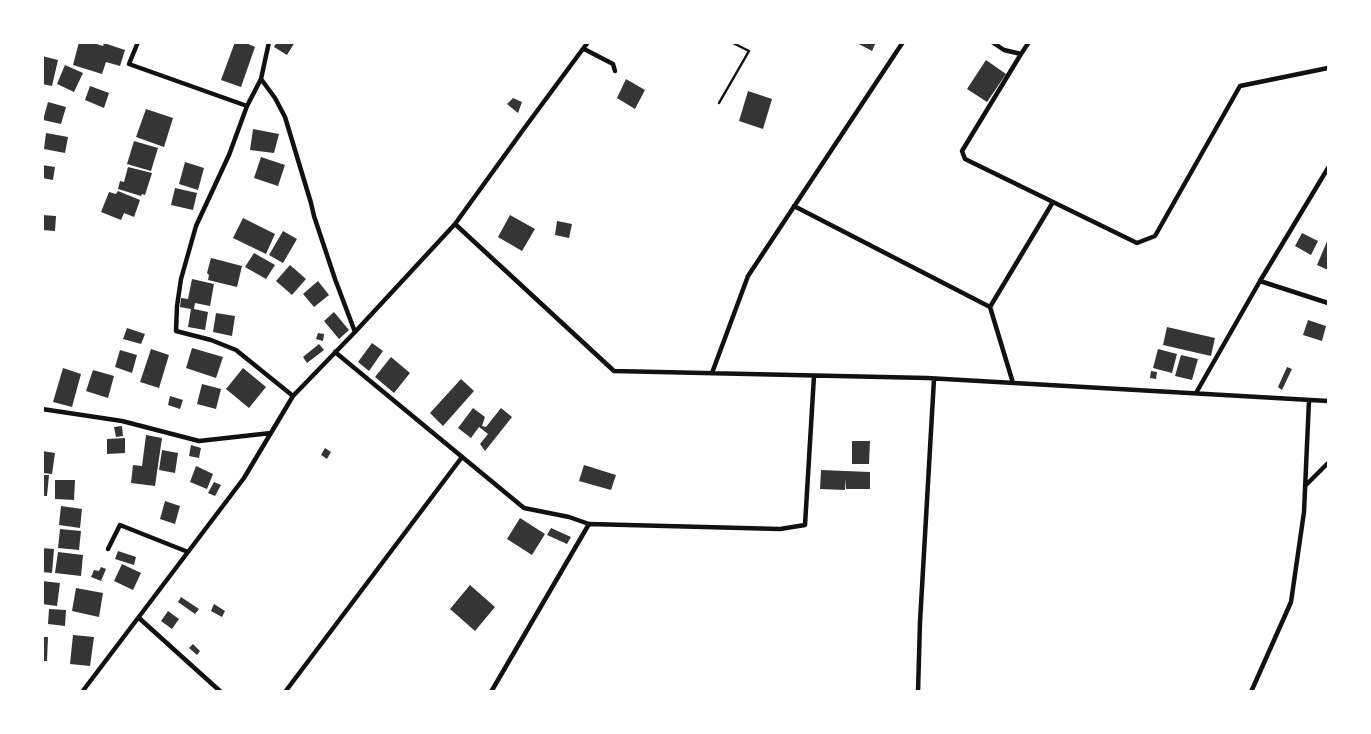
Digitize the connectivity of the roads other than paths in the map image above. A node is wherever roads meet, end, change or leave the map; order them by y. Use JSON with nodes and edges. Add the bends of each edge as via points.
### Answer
{"nodes":[{"id":1,"x":138,"y":42,"type":"edge"},
{"id":2,"x":269,"y":42,"type":"edge"},
{"id":3,"x":588,"y":42,"type":"edge"},
{"id":4,"x":731,"y":42,"type":"edge"},
{"id":5,"x":903,"y":42,"type":"edge"},
{"id":6,"x":992,"y":42,"type":"edge"},
{"id":7,"x":1029,"y":42,"type":"edge"},
{"id":8,"x":584,"y":49,"type":"junction"},
{"id":9,"x":1021,"y":54,"type":"junction"},
{"id":10,"x":1328,"y":68,"type":"edge"},
{"id":11,"x":614,"y":71,"type":"dead end"},
{"id":12,"x":261,"y":79,"type":"junction"},
{"id":13,"x":719,"y":103,"type":"dead end"},
{"id":14,"x":247,"y":106,"type":"junction"},
{"id":15,"x":1328,"y":168,"type":"edge"},
{"id":16,"x":1326,"y":177,"type":"edge"},
{"id":17,"x":1053,"y":202,"type":"junction"},
{"id":18,"x":794,"y":206,"type":"junction"},
{"id":19,"x":455,"y":224,"type":"junction"},
{"id":20,"x":1260,"y":282,"type":"junction"},
{"id":21,"x":1328,"y":302,"type":"edge"},
{"id":22,"x":990,"y":307,"type":"junction"},
{"id":23,"x":355,"y":332,"type":"junction"},
{"id":24,"x":335,"y":352,"type":"junction"},
{"id":25,"x":712,"y":373,"type":"junction"},
{"id":26,"x":814,"y":376,"type":"junction"},
{"id":27,"x":934,"y":379,"type":"junction"},
{"id":28,"x":1013,"y":383,"type":"junction"},
{"id":29,"x":1196,"y":393,"type":"junction"},
{"id":30,"x":293,"y":396,"type":"junction"},
{"id":31,"x":1308,"y":400,"type":"junction"},
{"id":32,"x":1328,"y":401,"type":"edge"},
{"id":33,"x":42,"y":409,"type":"edge"},
{"id":34,"x":271,"y":433,"type":"junction"},
{"id":35,"x":462,"y":457,"type":"junction"},
{"id":36,"x":1328,"y":463,"type":"edge"},
{"id":37,"x":1305,"y":486,"type":"junction"},
{"id":38,"x":589,"y":524,"type":"junction"},
{"id":39,"x":108,"y":549,"type":"dead end"},
{"id":40,"x":188,"y":552,"type":"junction"},
{"id":41,"x":138,"y":618,"type":"junction"},
{"id":42,"x":82,"y":692,"type":"edge"},
{"id":43,"x":221,"y":692,"type":"edge"},
{"id":44,"x":285,"y":692,"type":"edge"},
{"id":45,"x":491,"y":692,"type":"edge"},
{"id":46,"x":918,"y":692,"type":"edge"},
{"id":47,"x":1251,"y":692,"type":"edge"}],
"edges":[{"from":1,"to":14,"type":"street","via":[[129,64]]},
{"from":2,"to":12,"type":"street"},
{"from":3,"to":8,"type":"street"},
{"from":4,"to":13,"type":"lane","via":[[749,51]]},
{"from":5,"to":18,"type":"street"},
{"from":6,"to":9,"type":"street","via":[[1004,50]]},
{"from":7,"to":9,"type":"street"},
{"from":8,"to":11,"type":"street","via":[[613,64]]},
{"from":8,"to":19,"type":"street"},
{"from":9,"to":17,"type":"street","via":[[962,151],[965,159]]},
{"from":10,"to":17,"type":"street","via":[[1240,86],[1155,236],[1137,243]]},
{"from":12,"to":14,"type":"street"},
{"from":12,"to":23,"type":"street","via":[[285,117],[314,216]]},
{"from":14,"to":30,"type":"street","via":[[229,155],[196,226],[182,279],[176,331],[236,350]]},
{"from":15,"to":16,"type":"street"},
{"from":16,"to":20,"type":"street"},
{"from":17,"to":22,"type":"street"},
{"from":18,"to":22,"type":"street"},
{"from":18,"to":25,"type":"street","via":[[748,276]]},
{"from":19,"to":23,"type":"street"},
{"from":19,"to":25,"type":"street","via":[[614,371]]},
{"from":20,"to":21,"type":"street"},
{"from":20,"to":29,"type":"street"},
{"from":22,"to":28,"type":"street"},
{"from":23,"to":24,"type":"street"},
{"from":24,"to":30,"type":"street"},
{"from":24,"to":35,"type":"street"},
{"from":25,"to":26,"type":"street"},
{"from":26,"to":27,"type":"street"},
{"from":26,"to":38,"type":"street","via":[[805,525],[780,530]]},
{"from":27,"to":28,"type":"street"},
{"from":27,"to":46,"type":"street"},
{"from":28,"to":29,"type":"street"},
{"from":29,"to":31,"type":"street"},
{"from":30,"to":34,"type":"street"},
{"from":31,"to":32,"type":"street"},
{"from":31,"to":37,"type":"street"},
{"from":33,"to":34,"type":"street","via":[[122,421],[199,442]]},
{"from":34,"to":40,"type":"street","via":[[244,478]]},
{"from":35,"to":38,"type":"street","via":[[524,508],[569,516]]},
{"from":35,"to":44,"type":"street"},
{"from":36,"to":37,"type":"street"},
{"from":37,"to":47,"type":"street","via":[[1291,602]]},
{"from":38,"to":45,"type":"street"},
{"from":39,"to":40,"type":"street","via":[[120,525]]},
{"from":40,"to":41,"type":"street"},
{"from":41,"to":42,"type":"street"},
{"from":41,"to":43,"type":"street"}]}
